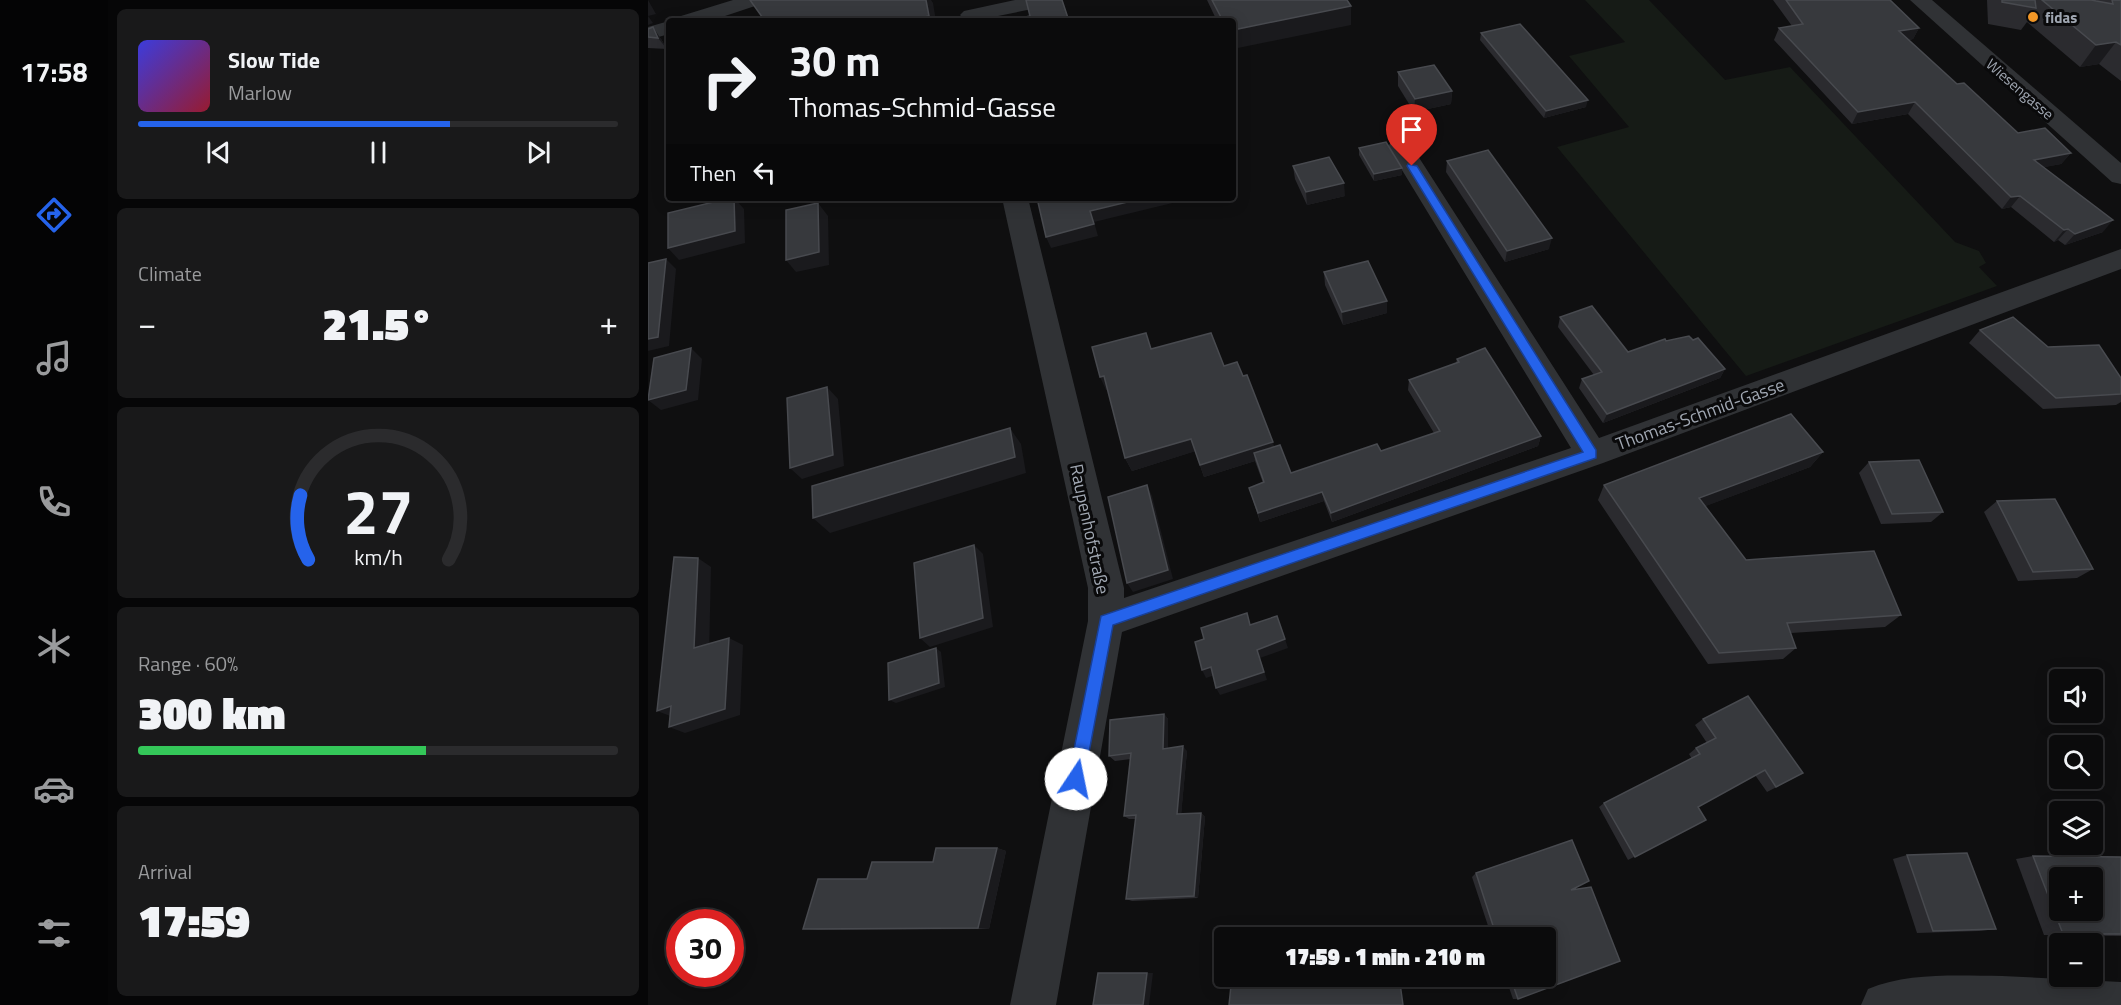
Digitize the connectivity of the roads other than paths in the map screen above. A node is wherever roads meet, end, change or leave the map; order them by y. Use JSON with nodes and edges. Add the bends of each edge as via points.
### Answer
{"nodes":[{"id":1,"x":754,"y":0,"type":"edge"},
{"id":2,"x":1047,"y":0,"type":"edge"},
{"id":3,"x":1920,"y":0,"type":"edge"},
{"id":4,"x":971,"y":12,"type":"edge"},
{"id":5,"x":698,"y":18,"type":"edge"},
{"id":6,"x":666,"y":28,"type":"edge"},
{"id":7,"x":648,"y":34,"type":"edge"},
{"id":8,"x":1400,"y":147,"type":"dead end"},
{"id":9,"x":2121,"y":176,"type":"edge"},
{"id":10,"x":1016,"y":201,"type":"edge"},
{"id":11,"x":2121,"y":259,"type":"edge"},
{"id":12,"x":1592,"y":454,"type":"junction"},
{"id":13,"x":1106,"y":621,"type":"junction"},
{"id":14,"x":1033,"y":1005,"type":"edge"},
{"id":15,"x":1884,"y":1005,"type":"edge"},
{"id":16,"x":2121,"y":1005,"type":"edge"}],
"edges":[{"from":1,"to":5,"type":"street"},
{"from":2,"to":4,"type":"street"},
{"from":3,"to":9,"type":"street","name":"Wiesengasse"},
{"from":6,"to":7,"type":"street"},
{"from":8,"to":12,"type":"street"},
{"from":10,"to":13,"type":"street","name":"Raupenhofstraße","via":[[1106,588]]},
{"from":11,"to":12,"type":"street","name":"Thomas-Schmid-Gasse"},
{"from":12,"to":13,"type":"street","name":"Thomas-Schmid-Gasse"},
{"from":13,"to":14,"type":"street","name":"Raupenhofstraße"},
{"from":15,"to":16,"type":"street","via":[[1928,998]]}]}
